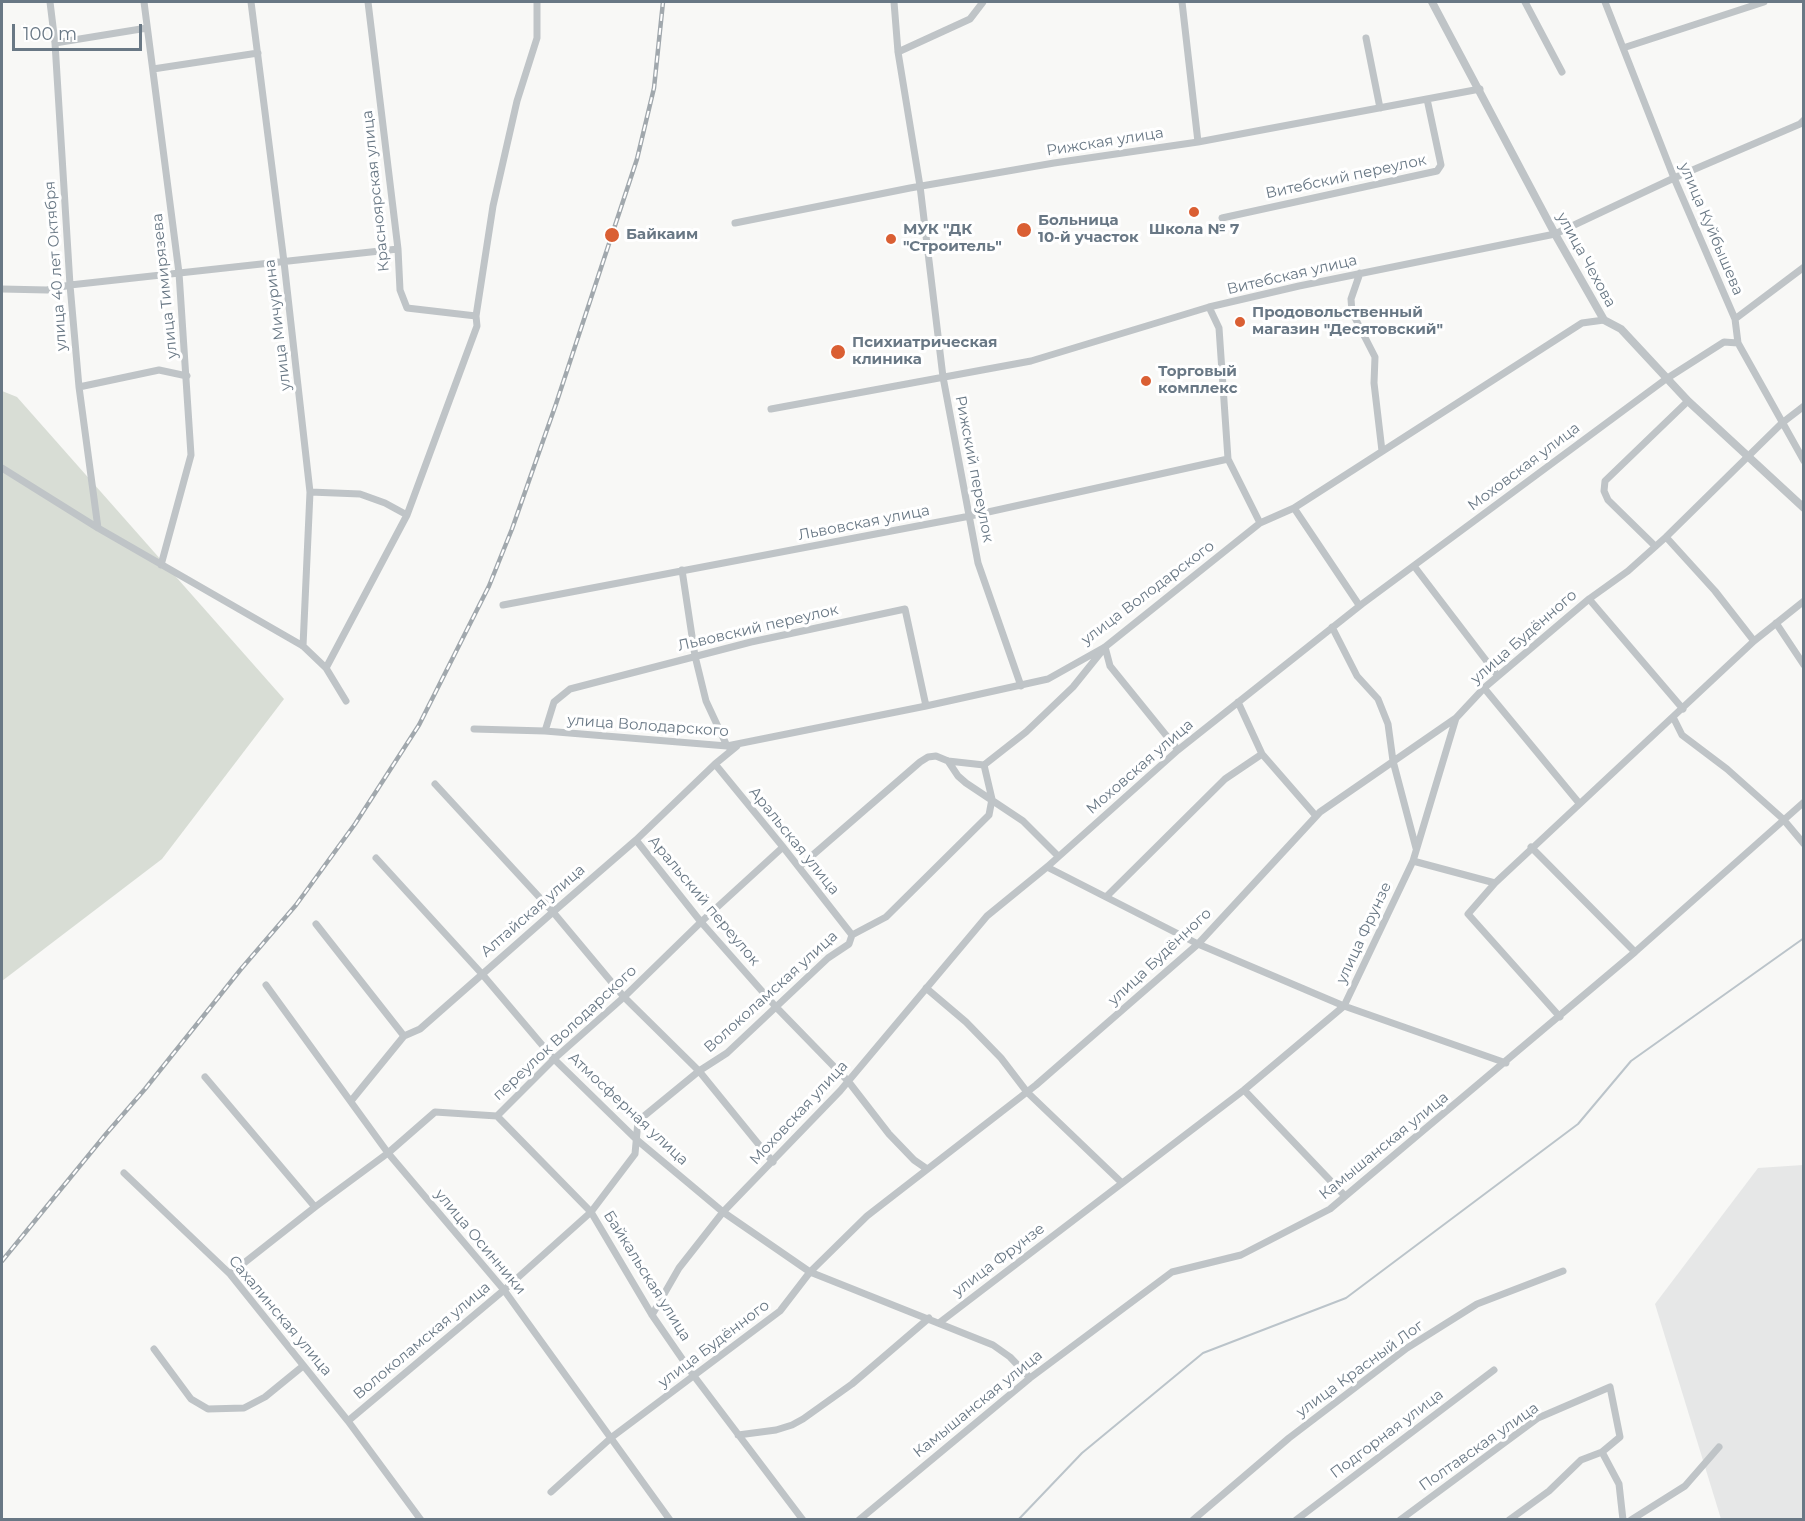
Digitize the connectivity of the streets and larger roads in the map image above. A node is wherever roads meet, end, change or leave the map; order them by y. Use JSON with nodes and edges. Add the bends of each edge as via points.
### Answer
{"nodes":[{"id":1,"x":50,"y":2,"type":"edge"},
{"id":2,"x":144,"y":2,"type":"edge"},
{"id":3,"x":250,"y":2,"type":"edge"},
{"id":4,"x":368,"y":2,"type":"edge"},
{"id":5,"x":537,"y":2,"type":"edge"},
{"id":6,"x":894,"y":2,"type":"edge"},
{"id":7,"x":984,"y":2,"type":"edge"},
{"id":8,"x":1182,"y":2,"type":"edge"},
{"id":9,"x":1432,"y":2,"type":"edge"},
{"id":10,"x":1525,"y":2,"type":"edge"},
{"id":11,"x":1605,"y":2,"type":"edge"},
{"id":12,"x":1764,"y":2,"type":"edge"},
{"id":13,"x":147,"y":28,"type":"junction"},
{"id":14,"x":1365,"y":38,"type":"dead end"},
{"id":15,"x":55,"y":43,"type":"junction"},
{"id":16,"x":1623,"y":48,"type":"junction"},
{"id":17,"x":898,"y":51,"type":"junction"},
{"id":18,"x":258,"y":53,"type":"junction"},
{"id":19,"x":153,"y":69,"type":"junction"},
{"id":20,"x":1562,"y":72,"type":"dead end"},
{"id":21,"x":1480,"y":89,"type":"junction"},
{"id":22,"x":1427,"y":99,"type":"junction"},
{"id":23,"x":1380,"y":108,"type":"junction"},
{"id":24,"x":1803,"y":120,"type":"edge"},
{"id":25,"x":1198,"y":142,"type":"junction"},
{"id":26,"x":1674,"y":178,"type":"junction"},
{"id":27,"x":921,"y":186,"type":"junction"},
{"id":28,"x":1222,"y":218,"type":"dead end"},
{"id":29,"x":735,"y":223,"type":"dead end"},
{"id":30,"x":1556,"y":234,"type":"junction"},
{"id":31,"x":398,"y":249,"type":"junction"},
{"id":32,"x":284,"y":262,"type":"junction"},
{"id":33,"x":1803,"y":267,"type":"edge"},
{"id":34,"x":179,"y":273,"type":"junction"},
{"id":35,"x":1360,"y":273,"type":"junction"},
{"id":36,"x":70,"y":285,"type":"junction"},
{"id":37,"x":2,"y":289,"type":"edge"},
{"id":38,"x":1209,"y":307,"type":"junction"},
{"id":39,"x":476,"y":316,"type":"junction"},
{"id":40,"x":1735,"y":319,"type":"junction"},
{"id":41,"x":1604,"y":320,"type":"junction"},
{"id":42,"x":1738,"y":344,"type":"junction"},
{"id":43,"x":187,"y":376,"type":"junction"},
{"id":44,"x":943,"y":377,"type":"junction"},
{"id":45,"x":1666,"y":379,"type":"junction"},
{"id":46,"x":79,"y":387,"type":"junction"},
{"id":47,"x":1688,"y":401,"type":"junction"},
{"id":48,"x":1803,"y":406,"type":"edge"},
{"id":49,"x":771,"y":409,"type":"dead end"},
{"id":50,"x":1782,"y":423,"type":"junction"},
{"id":51,"x":1382,"y":451,"type":"junction"},
{"id":52,"x":1749,"y":456,"type":"junction"},
{"id":53,"x":1228,"y":459,"type":"junction"},
{"id":54,"x":1803,"y":461,"type":"edge"},
{"id":55,"x":2,"y":468,"type":"edge"},
{"id":56,"x":310,"y":492,"type":"junction"},
{"id":57,"x":1293,"y":508,"type":"junction"},
{"id":58,"x":1803,"y":508,"type":"edge"},
{"id":59,"x":407,"y":515,"type":"junction"},
{"id":60,"x":970,"y":516,"type":"junction"},
{"id":61,"x":1260,"y":523,"type":"junction"},
{"id":62,"x":98,"y":528,"type":"junction"},
{"id":63,"x":1666,"y":537,"type":"junction"},
{"id":64,"x":1655,"y":546,"type":"junction"},
{"id":65,"x":161,"y":565,"type":"junction"},
{"id":66,"x":1414,"y":566,"type":"junction"},
{"id":67,"x":682,"y":570,"type":"junction"},
{"id":68,"x":1589,"y":598,"type":"junction"},
{"id":69,"x":1803,"y":601,"type":"edge"},
{"id":70,"x":503,"y":605,"type":"dead end"},
{"id":71,"x":1359,"y":606,"type":"junction"},
{"id":72,"x":1776,"y":623,"type":"junction"},
{"id":73,"x":1332,"y":627,"type":"junction"},
{"id":74,"x":1754,"y":641,"type":"junction"},
{"id":75,"x":303,"y":646,"type":"junction"},
{"id":76,"x":1105,"y":647,"type":"junction"},
{"id":77,"x":695,"y":656,"type":"junction"},
{"id":78,"x":1803,"y":665,"type":"edge"},
{"id":79,"x":326,"y":668,"type":"junction"},
{"id":80,"x":1498,"y":676,"type":"junction"},
{"id":81,"x":1021,"y":686,"type":"junction"},
{"id":82,"x":1484,"y":688,"type":"junction"},
{"id":83,"x":346,"y":701,"type":"dead end"},
{"id":84,"x":1238,"y":702,"type":"junction"},
{"id":85,"x":926,"y":706,"type":"junction"},
{"id":86,"x":1683,"y":709,"type":"junction"},
{"id":87,"x":1673,"y":717,"type":"junction"},
{"id":88,"x":1456,"y":718,"type":"junction"},
{"id":89,"x":474,"y":729,"type":"dead end"},
{"id":90,"x":545,"y":732,"type":"junction"},
{"id":91,"x":738,"y":745,"type":"junction"},
{"id":92,"x":727,"y":746,"type":"junction"},
{"id":93,"x":1178,"y":750,"type":"junction"},
{"id":94,"x":1262,"y":754,"type":"junction"},
{"id":95,"x":948,"y":761,"type":"junction"},
{"id":96,"x":1393,"y":761,"type":"junction"},
{"id":97,"x":715,"y":764,"type":"junction"},
{"id":98,"x":984,"y":765,"type":"junction"},
{"id":99,"x":435,"y":784,"type":"dead end"},
{"id":100,"x":992,"y":799,"type":"junction"},
{"id":101,"x":1803,"y":802,"type":"edge"},
{"id":102,"x":1579,"y":803,"type":"junction"},
{"id":103,"x":1316,"y":816,"type":"junction"},
{"id":104,"x":1783,"y":819,"type":"junction"},
{"id":105,"x":636,"y":840,"type":"junction"},
{"id":106,"x":1803,"y":844,"type":"edge"},
{"id":107,"x":783,"y":847,"type":"junction"},
{"id":108,"x":1531,"y":847,"type":"junction"},
{"id":109,"x":1416,"y":848,"type":"junction"},
{"id":110,"x":1058,"y":856,"type":"junction"},
{"id":111,"x":376,"y":858,"type":"dead end"},
{"id":112,"x":1413,"y":861,"type":"junction"},
{"id":113,"x":799,"y":867,"type":"junction"},
{"id":114,"x":1047,"y":867,"type":"junction"},
{"id":115,"x":1495,"y":883,"type":"junction"},
{"id":116,"x":1107,"y":896,"type":"junction"},
{"id":117,"x":553,"y":912,"type":"junction"},
{"id":118,"x":701,"y":922,"type":"junction"},
{"id":119,"x":316,"y":924,"type":"dead end"},
{"id":120,"x":852,"y":935,"type":"junction"},
{"id":121,"x":1198,"y":944,"type":"junction"},
{"id":122,"x":1635,"y":952,"type":"junction"},
{"id":123,"x":482,"y":974,"type":"junction"},
{"id":124,"x":266,"y":985,"type":"dead end"},
{"id":125,"x":926,"y":988,"type":"junction"},
{"id":126,"x":624,"y":997,"type":"junction"},
{"id":127,"x":1344,"y":1006,"type":"junction"},
{"id":128,"x":776,"y":1007,"type":"junction"},
{"id":129,"x":1560,"y":1017,"type":"junction"},
{"id":130,"x":404,"y":1036,"type":"junction"},
{"id":131,"x":554,"y":1059,"type":"junction"},
{"id":132,"x":1506,"y":1063,"type":"junction"},
{"id":133,"x":699,"y":1071,"type":"junction"},
{"id":134,"x":205,"y":1077,"type":"dead end"},
{"id":135,"x":848,"y":1081,"type":"junction"},
{"id":136,"x":1244,"y":1090,"type":"junction"},
{"id":137,"x":1027,"y":1092,"type":"junction"},
{"id":138,"x":351,"y":1101,"type":"junction"},
{"id":139,"x":497,"y":1116,"type":"junction"},
{"id":140,"x":637,"y":1140,"type":"junction"},
{"id":141,"x":388,"y":1153,"type":"junction"},
{"id":142,"x":773,"y":1162,"type":"junction"},
{"id":143,"x":927,"y":1169,"type":"junction"},
{"id":144,"x":123,"y":1173,"type":"dead end"},
{"id":145,"x":1122,"y":1183,"type":"junction"},
{"id":146,"x":1345,"y":1196,"type":"junction"},
{"id":147,"x":315,"y":1207,"type":"junction"},
{"id":148,"x":591,"y":1212,"type":"junction"},
{"id":149,"x":723,"y":1212,"type":"junction"},
{"id":150,"x":810,"y":1272,"type":"junction"},
{"id":151,"x":1563,"y":1272,"type":"dead end"},
{"id":152,"x":230,"y":1274,"type":"junction"},
{"id":153,"x":504,"y":1290,"type":"junction"},
{"id":154,"x":652,"y":1315,"type":"junction"},
{"id":155,"x":929,"y":1318,"type":"junction"},
{"id":156,"x":939,"y":1323,"type":"junction"},
{"id":157,"x":154,"y":1349,"type":"dead end"},
{"id":158,"x":303,"y":1366,"type":"junction"},
{"id":159,"x":1494,"y":1370,"type":"dead end"},
{"id":160,"x":694,"y":1376,"type":"junction"},
{"id":161,"x":1030,"y":1378,"type":"junction"},
{"id":162,"x":348,"y":1420,"type":"junction"},
{"id":163,"x":738,"y":1435,"type":"junction"},
{"id":164,"x":612,"y":1437,"type":"junction"},
{"id":165,"x":1719,"y":1447,"type":"dead end"},
{"id":166,"x":1602,"y":1452,"type":"junction"},
{"id":167,"x":551,"y":1492,"type":"dead end"},
{"id":168,"x":421,"y":1520,"type":"edge"},
{"id":169,"x":670,"y":1520,"type":"edge"},
{"id":170,"x":803,"y":1520,"type":"edge"},
{"id":171,"x":859,"y":1520,"type":"edge"},
{"id":172,"x":1193,"y":1520,"type":"edge"},
{"id":173,"x":1296,"y":1520,"type":"edge"},
{"id":174,"x":1400,"y":1520,"type":"edge"},
{"id":175,"x":1509,"y":1520,"type":"edge"},
{"id":176,"x":1623,"y":1520,"type":"edge"},
{"id":177,"x":1631,"y":1520,"type":"edge"}],
"edges":[{"from":1,"to":15,"type":"street","name":"улица 40 лет Октября"},
{"from":2,"to":13,"type":"street","name":"улица Тимирязева"},
{"from":3,"to":18,"type":"street","name":"улица Мичурина"},
{"from":4,"to":31,"type":"street","name":"Красноярская улица"},
{"from":5,"to":39,"type":"street","via":[[537,38],[493,206]]},
{"from":6,"to":17,"type":"street","name":"Рижский переулок"},
{"from":7,"to":17,"type":"street","via":[[970,19]]},
{"from":8,"to":25,"type":"street"},
{"from":9,"to":21,"type":"street","name":"улица Чехова"},
{"from":10,"to":20,"type":"street"},
{"from":11,"to":16,"type":"street","name":"улица Куйбышева"},
{"from":12,"to":16,"type":"street"},
{"from":13,"to":15,"type":"street"},
{"from":13,"to":19,"type":"street","name":"улица Тимирязева"},
{"from":14,"to":23,"type":"street"},
{"from":15,"to":36,"type":"street","name":"улица 40 лет Октября"},
{"from":16,"to":26,"type":"street","name":"улица Куйбышева"},
{"from":17,"to":27,"type":"street","name":"Рижский переулок"},
{"from":18,"to":19,"type":"street"},
{"from":18,"to":32,"type":"street","name":"улица Мичурина"},
{"from":19,"to":34,"type":"street","name":"улица Тимирязева"},
{"from":21,"to":22,"type":"street","name":"Рижская улица"},
{"from":21,"to":30,"type":"street","name":"улица Чехова"},
{"from":22,"to":23,"type":"street","name":"Рижская улица"},
{"from":22,"to":28,"type":"street","name":"Витебский переулок","via":[[1441,165],[1437,171]]},
{"from":23,"to":25,"type":"street","name":"Рижская улица"},
{"from":24,"to":26,"type":"street","name":"Витебская улица"},
{"from":25,"to":27,"type":"street","name":"Рижская улица"},
{"from":26,"to":30,"type":"street","name":"Витебская улица"},
{"from":26,"to":40,"type":"street","name":"улица Куйбышева"},
{"from":27,"to":29,"type":"street","name":"Рижская улица"},
{"from":27,"to":44,"type":"street","name":"Рижский переулок"},
{"from":30,"to":35,"type":"street","name":"Витебская улица"},
{"from":30,"to":41,"type":"street","name":"улица Чехова"},
{"from":31,"to":32,"type":"street"},
{"from":31,"to":39,"type":"street","name":"Красноярская улица","via":[[399,290],[406,308]]},
{"from":32,"to":34,"type":"street"},
{"from":32,"to":56,"type":"street","name":"улица Мичурина"},
{"from":33,"to":40,"type":"street"},
{"from":34,"to":36,"type":"street"},
{"from":34,"to":43,"type":"street","name":"улица Тимирязева"},
{"from":35,"to":38,"type":"street","name":"Витебская улица"},
{"from":35,"to":51,"type":"street","via":[[1351,299],[1352,312],[1375,357]]},
{"from":36,"to":37,"type":"street","via":[[47,290]]},
{"from":36,"to":46,"type":"street","name":"улица 40 лет Октября"},
{"from":38,"to":44,"type":"street","name":"Витебская улица","via":[[1031,361]]},
{"from":38,"to":53,"type":"street","via":[[1219,328]]},
{"from":39,"to":59,"type":"street","via":[[477,326]]},
{"from":40,"to":42,"type":"street","name":"улица Куйбышева"},
{"from":41,"to":45,"type":"street","name":"улица Чехова","via":[[1620,329]]},
{"from":41,"to":51,"type":"street","name":"улица Володарского","via":[[1582,323]]},
{"from":42,"to":45,"type":"street","name":"Моховская улица","via":[[1724,342]]},
{"from":42,"to":50,"type":"street","name":"улица Куйбышева"},
{"from":43,"to":46,"type":"street","via":[[159,370]]},
{"from":43,"to":65,"type":"street","name":"улица Тимирязева","via":[[191,456]]},
{"from":44,"to":49,"type":"street","name":"Витебская улица"},
{"from":44,"to":60,"type":"street","name":"Рижский переулок"},
{"from":45,"to":47,"type":"street","name":"улица Чехова"},
{"from":45,"to":66,"type":"street","name":"Моховская улица"},
{"from":46,"to":62,"type":"street","name":"улица 40 лет Октября"},
{"from":47,"to":52,"type":"street","name":"улица Чехова"},
{"from":47,"to":64,"type":"street","via":[[1605,481],[1608,500]]},
{"from":48,"to":50,"type":"street","name":"улица Будённого"},
{"from":50,"to":52,"type":"street","name":"улица Будённого"},
{"from":50,"to":54,"type":"street","name":"улица Куйбышева"},
{"from":51,"to":57,"type":"street","name":"улица Володарского"},
{"from":52,"to":58,"type":"street","name":"улица Чехова"},
{"from":52,"to":63,"type":"street","name":"улица Будённого"},
{"from":53,"to":60,"type":"street","name":"Львовская улица"},
{"from":53,"to":61,"type":"street"},
{"from":55,"to":62,"type":"street"},
{"from":56,"to":59,"type":"street","via":[[360,494]]},
{"from":56,"to":75,"type":"street","name":"улица Мичурина"},
{"from":57,"to":61,"type":"street","name":"улица Володарского"},
{"from":57,"to":71,"type":"street"},
{"from":59,"to":79,"type":"street"},
{"from":60,"to":67,"type":"street","name":"Львовская улица"},
{"from":60,"to":81,"type":"street","name":"Рижский переулок","via":[[978,563]]},
{"from":61,"to":76,"type":"street","name":"улица Володарского"},
{"from":62,"to":65,"type":"street"},
{"from":63,"to":64,"type":"street","name":"улица Будённого"},
{"from":63,"to":74,"type":"street"},
{"from":64,"to":68,"type":"street","name":"улица Будённого"},
{"from":65,"to":75,"type":"street"},
{"from":66,"to":71,"type":"street","name":"Моховская улица"},
{"from":66,"to":80,"type":"street"},
{"from":67,"to":70,"type":"street","name":"Львовская улица"},
{"from":67,"to":77,"type":"street"},
{"from":68,"to":80,"type":"street","name":"улица Будённого"},
{"from":68,"to":86,"type":"street"},
{"from":69,"to":72,"type":"street"},
{"from":71,"to":73,"type":"street","name":"Моховская улица"},
{"from":72,"to":74,"type":"street"},
{"from":72,"to":78,"type":"street"},
{"from":73,"to":84,"type":"street","name":"Моховская улица"},
{"from":73,"to":96,"type":"street","via":[[1357,676],[1378,699],[1388,724]]},
{"from":74,"to":86,"type":"street"},
{"from":75,"to":79,"type":"street"},
{"from":76,"to":81,"type":"street","name":"улица Володарского","via":[[1048,679]]},
{"from":76,"to":93,"type":"street","via":[[1110,666]]},
{"from":76,"to":98,"type":"street","via":[[1073,687]]},
{"from":77,"to":85,"type":"street","name":"Львовский переулок","via":[[905,609]]},
{"from":77,"to":90,"type":"street","name":"Львовский переулок","via":[[570,690],[554,702]]},
{"from":77,"to":92,"type":"street","via":[[706,700]]},
{"from":79,"to":83,"type":"street"},
{"from":80,"to":82,"type":"street","name":"улица Будённого"},
{"from":81,"to":85,"type":"street","name":"улица Володарского"},
{"from":82,"to":88,"type":"street","name":"улица Будённого"},
{"from":82,"to":102,"type":"street"},
{"from":84,"to":93,"type":"street","name":"Моховская улица"},
{"from":84,"to":94,"type":"street"},
{"from":85,"to":91,"type":"street","name":"улица Володарского"},
{"from":86,"to":87,"type":"street"},
{"from":87,"to":102,"type":"street"},
{"from":87,"to":104,"type":"street","via":[[1682,735],[1727,768]]},
{"from":88,"to":96,"type":"street","name":"улица Будённого"},
{"from":88,"to":109,"type":"street","name":"улица Фрунзе"},
{"from":89,"to":90,"type":"street","name":"улица Володарского"},
{"from":90,"to":92,"type":"street","name":"улица Володарского"},
{"from":91,"to":92,"type":"street","name":"улица Володарского"},
{"from":91,"to":97,"type":"street","name":"Алтайская улица"},
{"from":93,"to":110,"type":"street","name":"Моховская улица"},
{"from":94,"to":103,"type":"street"},
{"from":94,"to":116,"type":"street","via":[[1225,779]]},
{"from":95,"to":98,"type":"street"},
{"from":95,"to":100,"type":"street","via":[[966,783]]},
{"from":95,"to":113,"type":"street","via":[[936,756],[920,762]]},
{"from":96,"to":103,"type":"street","name":"улица Будённого"},
{"from":96,"to":109,"type":"street"},
{"from":97,"to":105,"type":"street","name":"Алтайская улица"},
{"from":97,"to":107,"type":"street","name":"Аральская улица"},
{"from":98,"to":100,"type":"street"},
{"from":99,"to":117,"type":"street"},
{"from":100,"to":110,"type":"street","via":[[1023,821]]},
{"from":100,"to":120,"type":"street","name":"Волоколамская улица","via":[[989,815],[886,917]]},
{"from":101,"to":104,"type":"street","name":"Камышанская улица"},
{"from":102,"to":108,"type":"street"},
{"from":103,"to":121,"type":"street","name":"улица Будённого"},
{"from":104,"to":106,"type":"street"},
{"from":104,"to":122,"type":"street","name":"Камышанская улица"},
{"from":105,"to":117,"type":"street","name":"Алтайская улица"},
{"from":105,"to":118,"type":"street","name":"Аральский переулок"},
{"from":107,"to":113,"type":"street","name":"Аральская улица"},
{"from":107,"to":118,"type":"street","name":"переулок Володарского"},
{"from":108,"to":115,"type":"street"},
{"from":108,"to":122,"type":"street"},
{"from":109,"to":112,"type":"street","name":"улица Фрунзе"},
{"from":110,"to":114,"type":"street","name":"Моховская улица"},
{"from":111,"to":123,"type":"street","name":"Атмосферная улица"},
{"from":112,"to":115,"type":"street"},
{"from":112,"to":127,"type":"street","name":"улица Фрунзе"},
{"from":113,"to":120,"type":"street","name":"Аральская улица"},
{"from":114,"to":116,"type":"street"},
{"from":114,"to":125,"type":"street","name":"Моховская улица","via":[[987,916]]},
{"from":115,"to":129,"type":"street","via":[[1468,914]]},
{"from":116,"to":121,"type":"street"},
{"from":117,"to":123,"type":"street","name":"Алтайская улица"},
{"from":117,"to":126,"type":"street"},
{"from":118,"to":126,"type":"street","name":"переулок Володарского"},
{"from":118,"to":128,"type":"street","name":"Аральский переулок"},
{"from":119,"to":130,"type":"street"},
{"from":120,"to":128,"type":"street","name":"Волоколамская улица","via":[[849,944],[828,958]]},
{"from":121,"to":127,"type":"street"},
{"from":121,"to":137,"type":"street","name":"улица Будённого"},
{"from":122,"to":129,"type":"street","name":"Камышанская улица"},
{"from":123,"to":130,"type":"street","name":"Алтайская улица","via":[[420,1029]]},
{"from":123,"to":131,"type":"street","name":"Атмосферная улица"},
{"from":124,"to":138,"type":"street","name":"улица Осинники"},
{"from":125,"to":135,"type":"street","name":"Моховская улица"},
{"from":125,"to":137,"type":"street","via":[[1001,1058]]},
{"from":126,"to":131,"type":"street","name":"переулок Володарского"},
{"from":126,"to":133,"type":"street"},
{"from":127,"to":132,"type":"street"},
{"from":127,"to":136,"type":"street","name":"улица Фрунзе"},
{"from":128,"to":133,"type":"street","name":"Волоколамская улица","via":[[727,1053]]},
{"from":128,"to":135,"type":"street","name":"Аральский переулок"},
{"from":129,"to":132,"type":"street","name":"Камышанская улица"},
{"from":130,"to":138,"type":"street","name":"Алтайская улица"},
{"from":131,"to":139,"type":"street","name":"переулок Володарского"},
{"from":131,"to":140,"type":"street","name":"Атмосферная улица"},
{"from":132,"to":146,"type":"street","name":"Камышанская улица"},
{"from":133,"to":140,"type":"street","name":"Волоколамская улица","via":[[638,1121]]},
{"from":133,"to":142,"type":"street"},
{"from":134,"to":147,"type":"street"},
{"from":135,"to":142,"type":"street","name":"Моховская улица"},
{"from":135,"to":143,"type":"street","name":"Аральский переулок","via":[[889,1134]]},
{"from":136,"to":145,"type":"street","name":"улица Фрунзе"},
{"from":136,"to":146,"type":"street"},
{"from":137,"to":143,"type":"street","name":"улица Будённого"},
{"from":137,"to":145,"type":"street"},
{"from":138,"to":141,"type":"street","name":"улица Осинники"},
{"from":139,"to":141,"type":"street","name":"переулок Володарского","via":[[435,1112]]},
{"from":139,"to":148,"type":"street","name":"Байкальская улица"},
{"from":140,"to":148,"type":"street","name":"Волоколамская улица","via":[[635,1154]]},
{"from":140,"to":149,"type":"street","name":"Атмосферная улица"},
{"from":141,"to":147,"type":"street","name":"переулок Володарского"},
{"from":141,"to":153,"type":"street","name":"улица Осинники"},
{"from":142,"to":149,"type":"street","name":"Моховская улица"},
{"from":143,"to":150,"type":"street","name":"улица Будённого","via":[[867,1216]]},
{"from":144,"to":152,"type":"street","name":"Сахалинская улица"},
{"from":145,"to":156,"type":"street","name":"улица Фрунзе"},
{"from":146,"to":161,"type":"street","name":"Камышанская улица","via":[[1330,1209],[1240,1255],[1172,1272]]},
{"from":147,"to":152,"type":"street","name":"переулок Володарского"},
{"from":148,"to":153,"type":"street","name":"Волоколамская улица"},
{"from":148,"to":154,"type":"street","name":"Байкальская улица"},
{"from":149,"to":150,"type":"street","name":"Атмосферная улица"},
{"from":149,"to":154,"type":"street","name":"Моховская улица","via":[[679,1268]]},
{"from":150,"to":155,"type":"street","name":"Атмосферная улица"},
{"from":150,"to":160,"type":"street","name":"улица Будённого","via":[[780,1311]]},
{"from":151,"to":172,"type":"street","name":"улица Красный Лог","via":[[1477,1304],[1407,1348],[1289,1438]]},
{"from":152,"to":158,"type":"street","name":"Сахалинская улица"},
{"from":153,"to":162,"type":"street","name":"Волоколамская улица"},
{"from":153,"to":164,"type":"street","name":"улица Осинники"},
{"from":154,"to":160,"type":"street","name":"Байкальская улица"},
{"from":155,"to":156,"type":"street","name":"Атмосферная улица"},
{"from":155,"to":163,"type":"street","via":[[852,1384],[803,1419],[776,1430]]},
{"from":156,"to":161,"type":"street","name":"Атмосферная улица","via":[[993,1345]]},
{"from":157,"to":158,"type":"street","via":[[191,1399],[208,1409],[244,1408],[265,1397]]},
{"from":158,"to":162,"type":"street","name":"Сахалинская улица"},
{"from":159,"to":173,"type":"street","name":"Подгорная улица"},
{"from":160,"to":163,"type":"street","name":"Байкальская улица"},
{"from":160,"to":164,"type":"street","name":"улица Будённого"},
{"from":161,"to":171,"type":"street","name":"Камышанская улица"},
{"from":162,"to":168,"type":"street","name":"Сахалинская улица"},
{"from":163,"to":170,"type":"street","name":"Байкальская улица"},
{"from":164,"to":167,"type":"street","name":"улица Будённого"},
{"from":164,"to":169,"type":"street","name":"улица Осинники"},
{"from":165,"to":177,"type":"street","via":[[1685,1486]]},
{"from":166,"to":174,"type":"street","name":"Полтавская улица","via":[[1620,1437],[1610,1387],[1538,1418]]},
{"from":166,"to":175,"type":"street","via":[[1581,1461]]},
{"from":166,"to":176,"type":"street","via":[[1619,1484]]}]}
